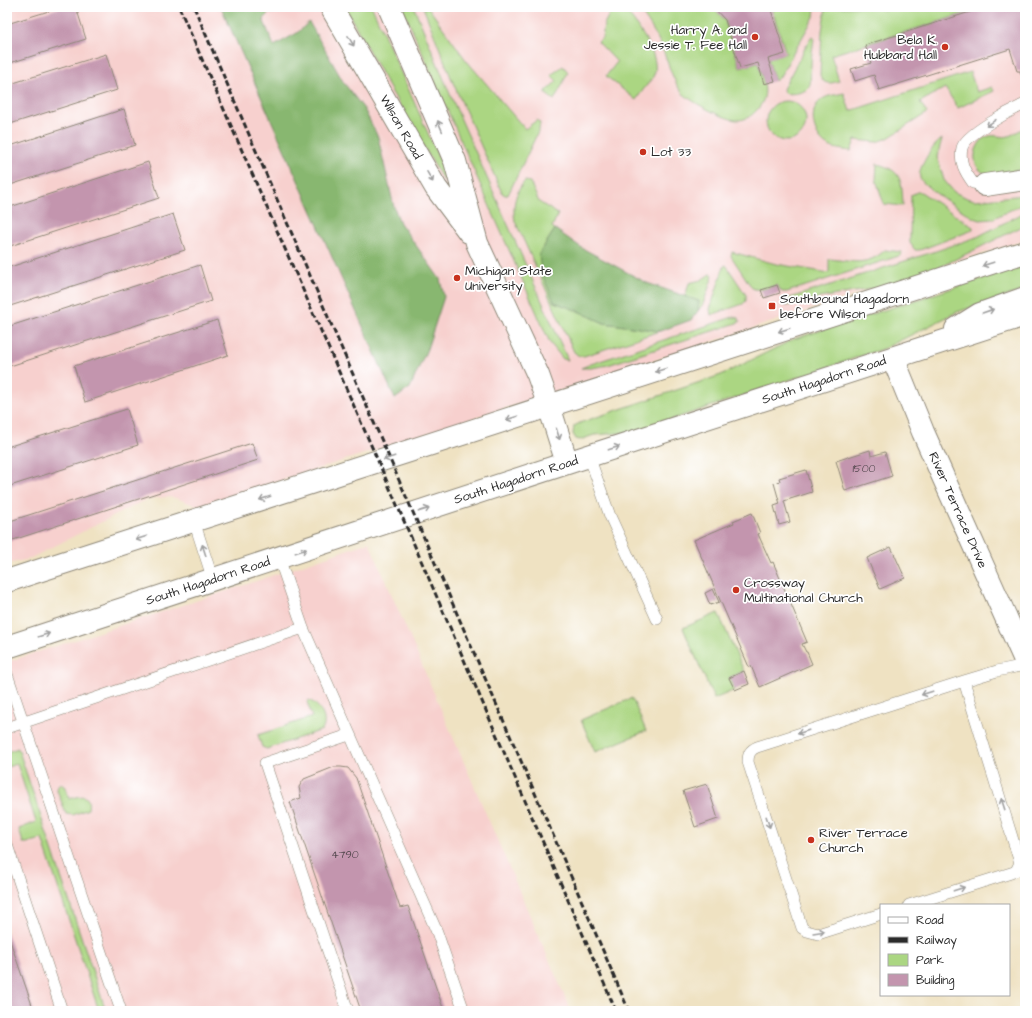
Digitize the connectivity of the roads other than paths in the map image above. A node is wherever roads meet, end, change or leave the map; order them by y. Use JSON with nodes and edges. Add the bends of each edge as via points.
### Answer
{"nodes":[{"id":1,"x":331,"y":7,"type":"edge"},
{"id":2,"x":389,"y":7,"type":"edge"},
{"id":3,"x":1025,"y":104,"type":"edge"},
{"id":4,"x":1025,"y":179,"type":"edge"},
{"id":5,"x":985,"y":185,"type":"joint"},
{"id":6,"x":477,"y":243,"type":"junction"},
{"id":7,"x":1025,"y":252,"type":"edge"},
{"id":8,"x":1025,"y":298,"type":"edge"},
{"id":9,"x":1025,"y":315,"type":"edge"},
{"id":10,"x":931,"y":346,"type":"junction"},
{"id":11,"x":893,"y":358,"type":"junction"},
{"id":12,"x":549,"y":406,"type":"junction"},
{"id":13,"x":589,"y":456,"type":"junction"},
{"id":14,"x":567,"y":463,"type":"junction"},
{"id":15,"x":194,"y":521,"type":"junction"},
{"id":16,"x":279,"y":558,"type":"junction"},
{"id":17,"x":213,"y":580,"type":"junction"},
{"id":18,"x":7,"y":581,"type":"edge"},
{"id":19,"x":657,"y":619,"type":"dead end"},
{"id":20,"x":303,"y":628,"type":"junction"},
{"id":21,"x":7,"y":647,"type":"edge"},
{"id":22,"x":1025,"y":660,"type":"edge"},
{"id":23,"x":1025,"y":665,"type":"edge"},
{"id":24,"x":7,"y":674,"type":"edge"},
{"id":25,"x":964,"y":681,"type":"junction"},
{"id":26,"x":24,"y":722,"type":"junction"},
{"id":27,"x":7,"y":728,"type":"edge"},
{"id":28,"x":349,"y":735,"type":"junction"},
{"id":29,"x":7,"y":846,"type":"edge"},
{"id":30,"x":912,"y":904,"type":"edge"},
{"id":31,"x":880,"y":914,"type":"edge"},
{"id":32,"x":62,"y":1011,"type":"edge"},
{"id":33,"x":121,"y":1011,"type":"edge"},
{"id":34,"x":348,"y":1011,"type":"edge"},
{"id":35,"x":464,"y":1011,"type":"edge"}],
"edges":[{"from":1,"to":6,"type":"street","name":"Wilson Road","one_way":true,"via":[[436,188]]},
{"from":6,"to":2,"type":"street","name":"Wilson Road","one_way":true,"via":[[454,161]]},
{"from":3,"to":5,"type":"lane","one_way":true,"via":[[999,117],[974,134],[962,146],[961,158],[965,171],[973,182]]},
{"from":4,"to":5,"type":"street"},
{"from":6,"to":12,"type":"street","name":"Wilson Road","via":[[538,375]]},
{"from":7,"to":12,"type":"street","one_way":true},
{"from":10,"to":8,"type":"street","one_way":true,"via":[[980,314]]},
{"from":9,"to":10,"type":"street","name":"South Hagadorn Road"},
{"from":10,"to":11,"type":"street","name":"South Hagadorn Road"},
{"from":13,"to":11,"type":"street","name":"South Hagadorn Road","one_way":true},
{"from":11,"to":22,"type":"street","name":"River Terrace Drive","via":[[923,432]]},
{"from":12,"to":14,"type":"street","name":"Wilson Road","one_way":true},
{"from":12,"to":15,"type":"street","one_way":true},
{"from":13,"to":14,"type":"street","name":"South Hagadorn Road"},
{"from":13,"to":19,"type":"lane","via":[[610,516]]},
{"from":16,"to":14,"type":"street","name":"South Hagadorn Road","one_way":true},
{"from":17,"to":15,"type":"lane","one_way":true},
{"from":15,"to":18,"type":"street","one_way":true},
{"from":16,"to":17,"type":"street","name":"South Hagadorn Road"},
{"from":16,"to":20,"type":"lane"},
{"from":21,"to":17,"type":"street","name":"South Hagadorn Road","one_way":true},
{"from":20,"to":26,"type":"lane"},
{"from":20,"to":28,"type":"lane"},
{"from":23,"to":25,"type":"lane"},
{"from":24,"to":26,"type":"lane"},
{"from":30,"to":25,"type":"lane","one_way":true,"via":[[1016,871],[1020,863]]},
{"from":25,"to":31,"type":"lane","one_way":true,"via":[[757,747],[748,757],[802,928],[818,934]]},
{"from":26,"to":27,"type":"lane"},
{"from":26,"to":33,"type":"lane"},
{"from":28,"to":34,"type":"lane","via":[[265,763]]},
{"from":28,"to":35,"type":"lane","via":[[437,932]]},
{"from":29,"to":32,"type":"lane"}]}
